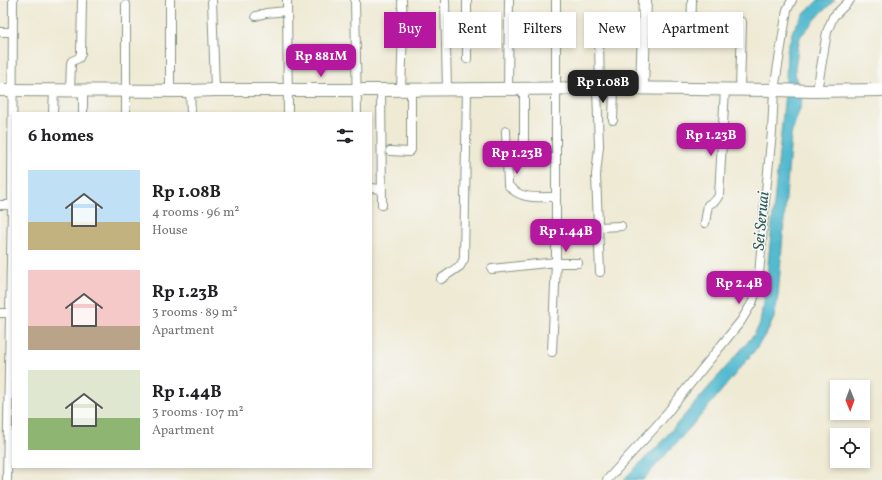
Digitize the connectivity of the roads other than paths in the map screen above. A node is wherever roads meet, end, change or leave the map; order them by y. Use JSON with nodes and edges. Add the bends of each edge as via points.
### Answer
{"nodes":[{"id":1,"x":13,"y":0,"type":"edge"},
{"id":2,"x":82,"y":0,"type":"edge"},
{"id":3,"x":170,"y":0,"type":"edge"},
{"id":4,"x":212,"y":0,"type":"edge"},
{"id":5,"x":287,"y":0,"type":"edge"},
{"id":6,"x":355,"y":0,"type":"edge"},
{"id":7,"x":402,"y":0,"type":"edge"},
{"id":8,"x":445,"y":0,"type":"edge"},
{"id":9,"x":467,"y":0,"type":"edge"},
{"id":10,"x":509,"y":0,"type":"edge"},
{"id":11,"x":556,"y":0,"type":"edge"},
{"id":12,"x":645,"y":0,"type":"edge"},
{"id":13,"x":692,"y":0,"type":"edge"},
{"id":14,"x":792,"y":0,"type":"edge"},
{"id":15,"x":850,"y":0,"type":"edge"},
{"id":16,"x":126,"y":5,"type":"dead end"},
{"id":17,"x":287,"y":11,"type":"junction"},
{"id":18,"x":692,"y":12,"type":"edge"},
{"id":19,"x":256,"y":16,"type":"dead end"},
{"id":20,"x":0,"y":32,"type":"edge"},
{"id":21,"x":13,"y":32,"type":"junction"},
{"id":22,"x":599,"y":48,"type":"edge"},
{"id":23,"x":741,"y":48,"type":"edge"},
{"id":24,"x":467,"y":59,"type":"dead end"},
{"id":25,"x":555,"y":88,"type":"junction"},
{"id":26,"x":599,"y":88,"type":"junction"},
{"id":27,"x":614,"y":88,"type":"junction"},
{"id":28,"x":642,"y":88,"type":"junction"},
{"id":29,"x":467,"y":89,"type":"junction"},
{"id":30,"x":508,"y":89,"type":"junction"},
{"id":31,"x":524,"y":89,"type":"junction"},
{"id":32,"x":725,"y":89,"type":"junction"},
{"id":33,"x":740,"y":89,"type":"junction"},
{"id":34,"x":0,"y":90,"type":"edge"},
{"id":35,"x":12,"y":90,"type":"junction"},
{"id":36,"x":54,"y":90,"type":"junction"},
{"id":37,"x":70,"y":90,"type":"junction"},
{"id":38,"x":215,"y":90,"type":"junction"},
{"id":39,"x":288,"y":90,"type":"junction"},
{"id":40,"x":357,"y":90,"type":"junction"},
{"id":41,"x":381,"y":90,"type":"junction"},
{"id":42,"x":406,"y":90,"type":"junction"},
{"id":43,"x":447,"y":90,"type":"junction"},
{"id":44,"x":777,"y":90,"type":"junction"},
{"id":45,"x":882,"y":90,"type":"edge"},
{"id":46,"x":83,"y":91,"type":"junction"},
{"id":47,"x":126,"y":91,"type":"junction"},
{"id":48,"x":170,"y":91,"type":"junction"},
{"id":49,"x":814,"y":91,"type":"junction"},
{"id":50,"x":190,"y":92,"type":"junction"},
{"id":51,"x":53,"y":112,"type":"edge"},
{"id":52,"x":83,"y":112,"type":"edge"},
{"id":53,"x":126,"y":112,"type":"edge"},
{"id":54,"x":191,"y":112,"type":"edge"},
{"id":55,"x":288,"y":112,"type":"edge"},
{"id":56,"x":357,"y":112,"type":"edge"},
{"id":57,"x":613,"y":120,"type":"dead end"},
{"id":58,"x":506,"y":130,"type":"dead end"},
{"id":59,"x":390,"y":151,"type":"dead end"},
{"id":60,"x":555,"y":158,"type":"junction"},
{"id":61,"x":372,"y":188,"type":"edge"},
{"id":62,"x":381,"y":188,"type":"junction"},
{"id":63,"x":555,"y":196,"type":"junction"},
{"id":64,"x":12,"y":204,"type":"edge"},
{"id":65,"x":0,"y":205,"type":"edge"},
{"id":66,"x":382,"y":205,"type":"dead end"},
{"id":67,"x":705,"y":223,"type":"dead end"},
{"id":68,"x":621,"y":226,"type":"dead end"},
{"id":69,"x":598,"y":227,"type":"junction"},
{"id":70,"x":555,"y":230,"type":"junction"},
{"id":71,"x":556,"y":263,"type":"junction"},
{"id":72,"x":578,"y":263,"type":"dead end"},
{"id":73,"x":492,"y":269,"type":"dead end"},
{"id":74,"x":600,"y":272,"type":"dead end"},
{"id":75,"x":442,"y":279,"type":"dead end"},
{"id":76,"x":0,"y":313,"type":"edge"},
{"id":77,"x":11,"y":313,"type":"edge"},
{"id":78,"x":552,"y":352,"type":"dead end"},
{"id":79,"x":11,"y":420,"type":"edge"},
{"id":80,"x":7,"y":480,"type":"edge"},
{"id":81,"x":606,"y":480,"type":"edge"}],
"edges":[{"from":1,"to":21,"type":"street"},
{"from":2,"to":37,"type":"street","via":[[81,53],[79,58],[71,63]]},
{"from":3,"to":48,"type":"street"},
{"from":4,"to":38,"type":"street"},
{"from":5,"to":17,"type":"street"},
{"from":6,"to":40,"type":"street"},
{"from":7,"to":42,"type":"street"},
{"from":8,"to":43,"type":"street"},
{"from":9,"to":24,"type":"street"},
{"from":10,"to":30,"type":"street"},
{"from":11,"to":25,"type":"street"},
{"from":12,"to":28,"type":"street"},
{"from":13,"to":18,"type":"street"},
{"from":14,"to":44,"type":"street","via":[[787,10]]},
{"from":15,"to":49,"type":"street","via":[[833,17],[826,32]]},
{"from":16,"to":47,"type":"street"},
{"from":17,"to":19,"type":"street"},
{"from":17,"to":39,"type":"street"},
{"from":20,"to":21,"type":"street"},
{"from":21,"to":35,"type":"street"},
{"from":22,"to":26,"type":"street"},
{"from":23,"to":33,"type":"street"},
{"from":25,"to":26,"type":"street"},
{"from":25,"to":31,"type":"street"},
{"from":25,"to":60,"type":"street"},
{"from":26,"to":27,"type":"street"},
{"from":26,"to":69,"type":"street","via":[[596,175]]},
{"from":27,"to":28,"type":"street"},
{"from":27,"to":57,"type":"street"},
{"from":28,"to":32,"type":"street"},
{"from":29,"to":30,"type":"street"},
{"from":29,"to":43,"type":"street"},
{"from":29,"to":75,"type":"street","via":[[464,259],[460,266]]},
{"from":30,"to":31,"type":"street"},
{"from":31,"to":60,"type":"street","via":[[524,157],[531,160]]},
{"from":32,"to":33,"type":"street"},
{"from":32,"to":67,"type":"street","via":[[719,195],[708,205]]},
{"from":33,"to":44,"type":"street"},
{"from":34,"to":35,"type":"street"},
{"from":35,"to":36,"type":"street"},
{"from":35,"to":64,"type":"street"},
{"from":36,"to":37,"type":"street"},
{"from":36,"to":51,"type":"street"},
{"from":37,"to":46,"type":"street"},
{"from":38,"to":39,"type":"street"},
{"from":38,"to":50,"type":"street"},
{"from":39,"to":40,"type":"street"},
{"from":39,"to":55,"type":"street"},
{"from":40,"to":41,"type":"street"},
{"from":40,"to":56,"type":"street"},
{"from":41,"to":42,"type":"street"},
{"from":41,"to":62,"type":"street"},
{"from":42,"to":43,"type":"street"},
{"from":42,"to":59,"type":"street","via":[[412,150]]},
{"from":44,"to":49,"type":"street"},
{"from":44,"to":81,"type":"street","via":[[758,286],[752,303],[741,321],[673,406]]},
{"from":45,"to":49,"type":"street"},
{"from":46,"to":47,"type":"street"},
{"from":46,"to":52,"type":"street"},
{"from":47,"to":48,"type":"street"},
{"from":47,"to":53,"type":"street"},
{"from":48,"to":50,"type":"street"},
{"from":50,"to":54,"type":"street"},
{"from":58,"to":63,"type":"street","via":[[508,185],[515,192],[525,196]]},
{"from":60,"to":63,"type":"street"},
{"from":61,"to":62,"type":"street"},
{"from":62,"to":66,"type":"street"},
{"from":63,"to":70,"type":"street"},
{"from":64,"to":65,"type":"street"},
{"from":64,"to":77,"type":"street"},
{"from":68,"to":69,"type":"street"},
{"from":69,"to":70,"type":"street"},
{"from":69,"to":74,"type":"street"},
{"from":70,"to":71,"type":"street"},
{"from":71,"to":72,"type":"street"},
{"from":71,"to":73,"type":"street"},
{"from":71,"to":78,"type":"street"},
{"from":76,"to":77,"type":"street"},
{"from":77,"to":79,"type":"street"},
{"from":79,"to":80,"type":"street"}]}
